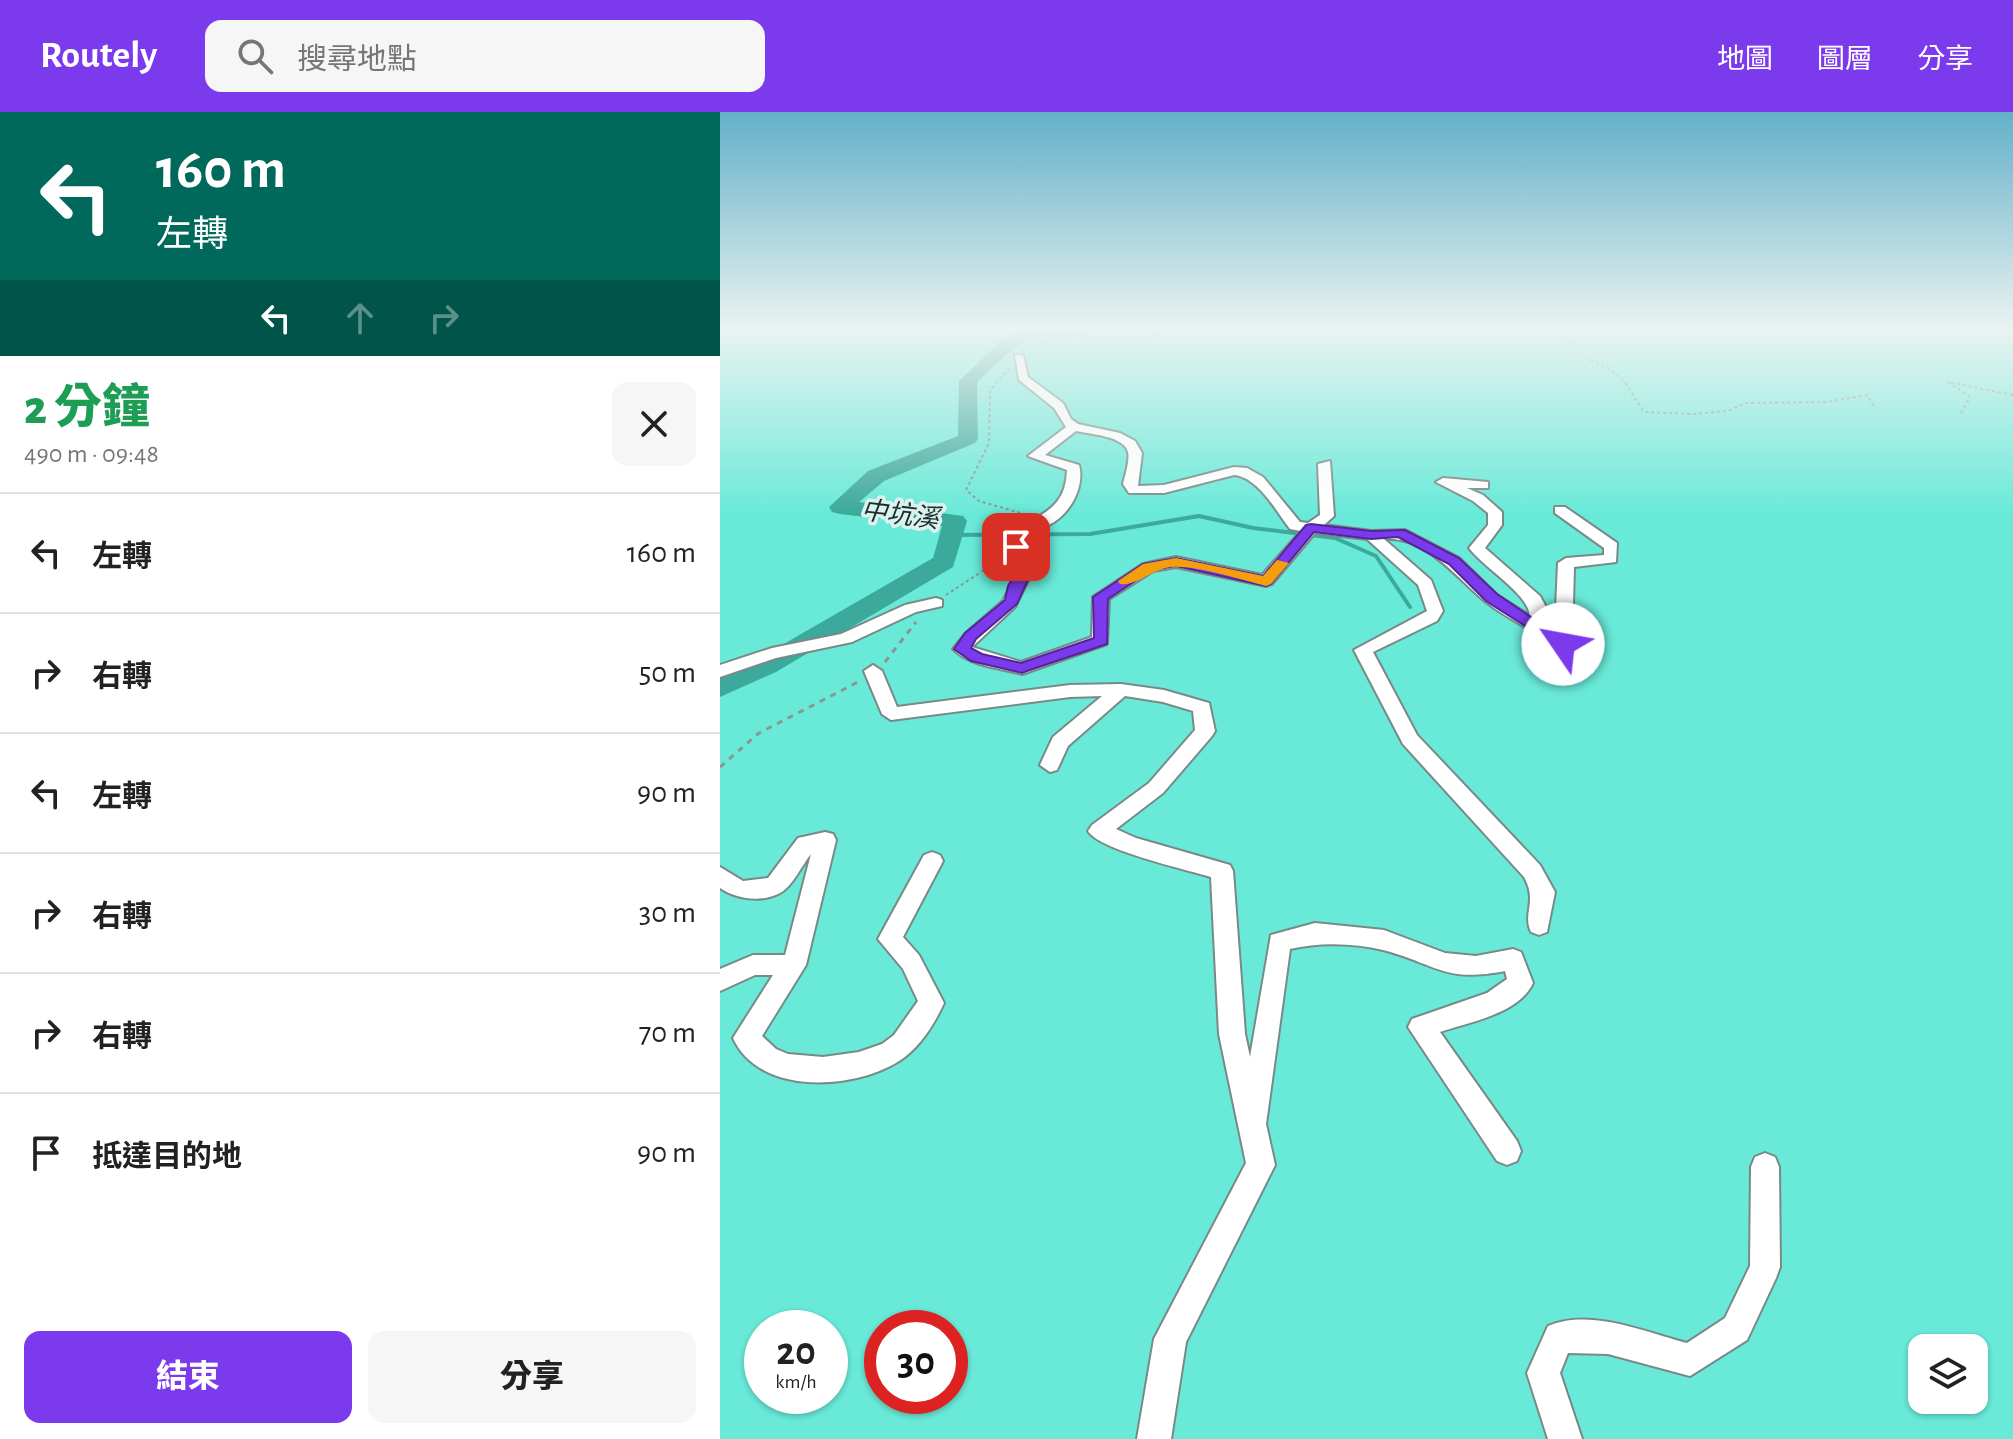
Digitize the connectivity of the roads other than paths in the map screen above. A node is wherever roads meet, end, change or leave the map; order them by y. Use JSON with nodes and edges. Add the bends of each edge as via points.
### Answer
{"nodes":[{"id":1,"x":1038,"y":390,"type":"edge"},
{"id":2,"x":1074,"y":427,"type":"junction"},
{"id":3,"x":1325,"y":464,"type":"dead end"},
{"id":4,"x":1483,"y":485,"type":"dead end"},
{"id":5,"x":1560,"y":510,"type":"dead end"},
{"id":6,"x":1307,"y":532,"type":"junction"},
{"id":7,"x":1371,"y":535,"type":"junction"},
{"id":8,"x":936,"y":603,"type":"dead end"},
{"id":9,"x":1537,"y":626,"type":"junction"},
{"id":10,"x":1563,"y":644,"type":"junction"},
{"id":11,"x":1579,"y":666,"type":"dead end"},
{"id":12,"x":720,"y":671,"type":"edge"},
{"id":13,"x":873,"y":671,"type":"dead end"},
{"id":14,"x":1121,"y":690,"type":"junction"},
{"id":15,"x":1050,"y":765,"type":"dead end"},
{"id":16,"x":932,"y":861,"type":"dead end"},
{"id":17,"x":720,"y":876,"type":"edge"},
{"id":18,"x":1539,"y":925,"type":"dead end"},
{"id":19,"x":794,"y":965,"type":"junction"},
{"id":20,"x":720,"y":980,"type":"edge"},
{"id":21,"x":1254,"y":1133,"type":"junction"},
{"id":22,"x":1507,"y":1151,"type":"dead end"},
{"id":23,"x":1765,"y":1167,"type":"dead end"},
{"id":24,"x":1154,"y":1439,"type":"edge"},
{"id":25,"x":1565,"y":1439,"type":"edge"}],
"edges":[{"from":1,"to":2,"type":"street"},
{"from":2,"to":6,"type":"street","via":[[1130,444],[1135,453],[1130,484],[1134,490],[1247,472],[1295,526]]},
{"from":2,"to":6,"type":"street","via":[[1035,456],[1074,468],[1074,484],[1058,513],[1026,536],[1031,558],[1012,601],[962,649],[977,657],[1022,668],[1101,640],[1101,597],[1148,567],[1176,562],[1266,581]]},
{"from":3,"to":6,"type":"street","via":[[1327,516]]},
{"from":4,"to":9,"type":"street","via":[[1443,482],[1495,512],[1495,525],[1477,548],[1533,597],[1540,613]]},
{"from":5,"to":10,"type":"street","via":[[1612,546],[1611,559],[1566,563]]},
{"from":6,"to":7,"type":"street"},
{"from":7,"to":9,"type":"street","via":[[1400,533],[1454,561],[1491,598]]},
{"from":7,"to":18,"type":"street","via":[[1425,583],[1435,611],[1363,650],[1410,739],[1532,871],[1544,892]]},
{"from":8,"to":12,"type":"street","via":[[911,608],[846,638],[772,653]]},
{"from":9,"to":10,"type":"street"},
{"from":10,"to":11,"type":"street"},
{"from":13,"to":14,"type":"street","via":[[891,714],[1070,691]]},
{"from":14,"to":15,"type":"street","via":[[1060,742]]},
{"from":14,"to":21,"type":"street","via":[[1202,707],[1205,731],[1156,788],[1099,831],[1222,871],[1232,1034]]},
{"from":16,"to":19,"type":"street","via":[[890,939],[911,962],[932,1003],[901,1044],[846,1069],[772,1062],[746,1038]]},
{"from":17,"to":19,"type":"street","via":[[740,890],[774,886],[806,844],[825,840]]},
{"from":19,"to":20,"type":"street","via":[[753,965]]},
{"from":21,"to":22,"type":"street","via":[[1279,942],[1315,933],[1384,940],[1444,963],[1476,966],[1513,959],[1521,983],[1495,1002],[1421,1027]]},
{"from":21,"to":24,"type":"street","via":[[1261,1165],[1170,1339]]},
{"from":23,"to":25,"type":"street","via":[[1765,1267],[1736,1329],[1690,1360],[1608,1338],[1559,1337],[1543,1373]]}]}
